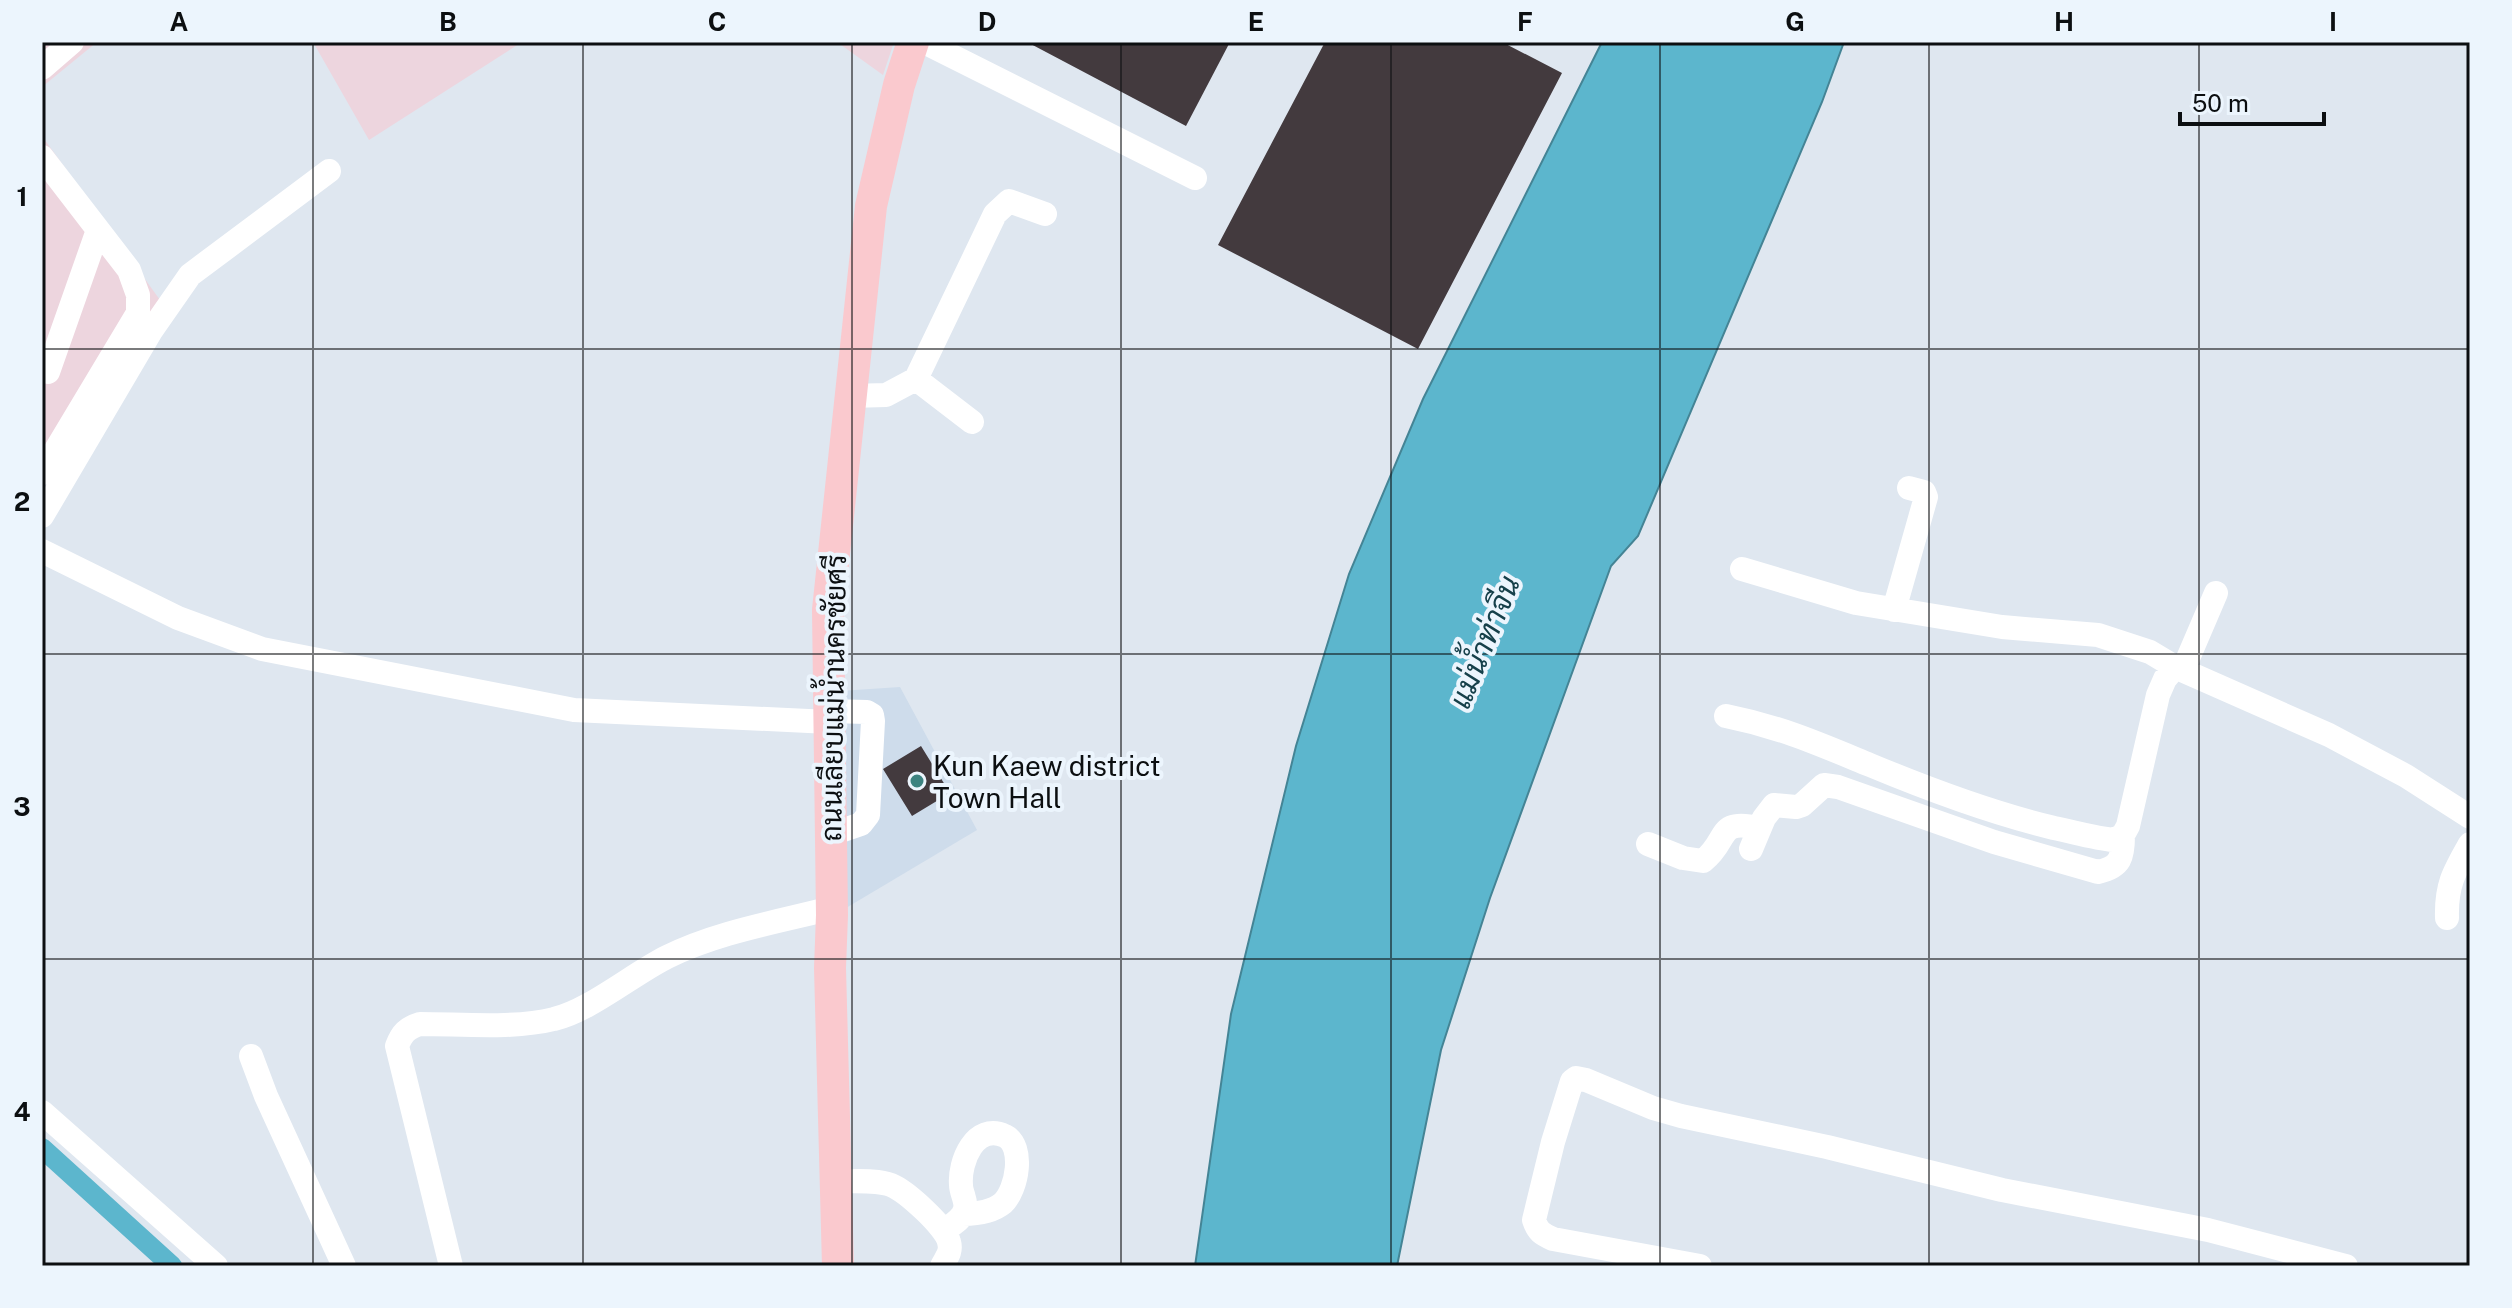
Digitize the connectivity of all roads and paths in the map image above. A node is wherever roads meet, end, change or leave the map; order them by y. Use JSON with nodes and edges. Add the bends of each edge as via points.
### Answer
{"nodes":[{"id":1,"x":72,"y":42,"type":"edge"},
{"id":2,"x":913,"y":42,"type":"edge"},
{"id":3,"x":924,"y":42,"type":"edge"},
{"id":4,"x":42,"y":68,"type":"edge"},
{"id":5,"x":42,"y":157,"type":"edge"},
{"id":6,"x":329,"y":171,"type":"dead end"},
{"id":7,"x":1195,"y":178,"type":"dead end"},
{"id":8,"x":1045,"y":214,"type":"dead end"},
{"id":9,"x":98,"y":230,"type":"junction"},
{"id":10,"x":48,"y":372,"type":"dead end"},
{"id":11,"x":916,"y":379,"type":"junction"},
{"id":12,"x":850,"y":396,"type":"junction"},
{"id":13,"x":972,"y":422,"type":"dead end"},
{"id":14,"x":42,"y":473,"type":"edge"},
{"id":15,"x":1909,"y":488,"type":"dead end"},
{"id":16,"x":42,"y":516,"type":"edge"},
{"id":17,"x":42,"y":551,"type":"edge"},
{"id":18,"x":1742,"y":569,"type":"dead end"},
{"id":19,"x":2216,"y":593,"type":"dead end"},
{"id":20,"x":1894,"y":610,"type":"junction"},
{"id":21,"x":2179,"y":668,"type":"junction"},
{"id":22,"x":829,"y":716,"type":"junction"},
{"id":23,"x":1726,"y":716,"type":"dead end"},
{"id":24,"x":2470,"y":817,"type":"edge"},
{"id":25,"x":829,"y":835,"type":"junction"},
{"id":26,"x":2123,"y":835,"type":"junction"},
{"id":27,"x":1648,"y":844,"type":"dead end"},
{"id":28,"x":2470,"y":844,"type":"edge"},
{"id":29,"x":832,"y":908,"type":"junction"},
{"id":30,"x":2447,"y":918,"type":"dead end"},
{"id":31,"x":251,"y":1056,"type":"dead end"},
{"id":32,"x":42,"y":1112,"type":"edge"},
{"id":33,"x":834,"y":1181,"type":"junction"},
{"id":34,"x":963,"y":1214,"type":"dead end"},
{"id":35,"x":949,"y":1254,"type":"edge"},
{"id":36,"x":1654,"y":1263,"type":"edge"},
{"id":37,"x":216,"y":1266,"type":"edge"},
{"id":38,"x":344,"y":1266,"type":"edge"},
{"id":39,"x":451,"y":1266,"type":"edge"},
{"id":40,"x":838,"y":1266,"type":"edge"},
{"id":41,"x":1700,"y":1266,"type":"edge"},
{"id":42,"x":2346,"y":1266,"type":"edge"}],
"edges":[{"from":1,"to":4,"type":"street"},
{"from":2,"to":12,"type":"main road","name":"ถนนเลียบแม่น้ำนครชัยศรี","via":[[871,206]]},
{"from":3,"to":7,"type":"street"},
{"from":5,"to":9,"type":"street"},
{"from":6,"to":16,"type":"street","via":[[190,275]]},
{"from":8,"to":11,"type":"street","via":[[1009,201],[995,214]]},
{"from":9,"to":10,"type":"street"},
{"from":9,"to":14,"type":"street","via":[[129,270],[138,313]]},
{"from":11,"to":12,"type":"street","via":[[886,395]]},
{"from":11,"to":13,"type":"street"},
{"from":12,"to":22,"type":"main road","name":"ถนนเลียบแม่น้ำนครชัยศรี","via":[[828,610]]},
{"from":15,"to":20,"type":"street","via":[[1926,497]]},
{"from":17,"to":22,"type":"street","via":[[178,618],[262,649],[574,710]]},
{"from":18,"to":20,"type":"street"},
{"from":19,"to":21,"type":"street"},
{"from":20,"to":21,"type":"street","via":[[2098,635]]},
{"from":21,"to":24,"type":"street","via":[[2342,741]]},
{"from":21,"to":26,"type":"street","via":[[2165,679],[2158,695]]},
{"from":22,"to":25,"type":"main road","name":"ถนนเลียบแม่น้ำนครชัยศรี"},
{"from":22,"to":25,"type":"street","via":[[867,712],[873,721],[868,815],[861,824]]},
{"from":23,"to":26,"type":"street","via":[[1808,738],[2018,820],[2102,839]]},
{"from":25,"to":29,"type":"main road","name":"ถนนเลียบแม่น้ำนครชัยศรี"},
{"from":26,"to":27,"type":"street","via":[[2120,861],[2098,872],[1824,785],[1802,805],[1774,805],[1755,839],[1741,824],[1733,825],[1703,861]]},
{"from":28,"to":30,"type":"street","via":[[2447,889]]},
{"from":29,"to":33,"type":"main road","name":"ถนนเลียบแม่น้ำนครชัยศรี"},
{"from":29,"to":39,"type":"street","via":[[669,956],[558,1019],[532,1024],[420,1024],[401,1034],[397,1046]]},
{"from":31,"to":38,"type":"street"},
{"from":32,"to":37,"type":"street"},
{"from":33,"to":35,"type":"street","via":[[889,1184],[906,1193]]},
{"from":33,"to":40,"type":"main road","name":"ถนนเลียบแม่น้ำนครชัยศรี"},
{"from":34,"to":35,"type":"street"},
{"from":36,"to":41,"type":"street"},
{"from":36,"to":42,"type":"street","via":[[1553,1239],[1537,1228],[1534,1220],[1553,1142],[1567,1089],[1576,1078],[1681,1116],[2002,1190],[2208,1230]]}]}
